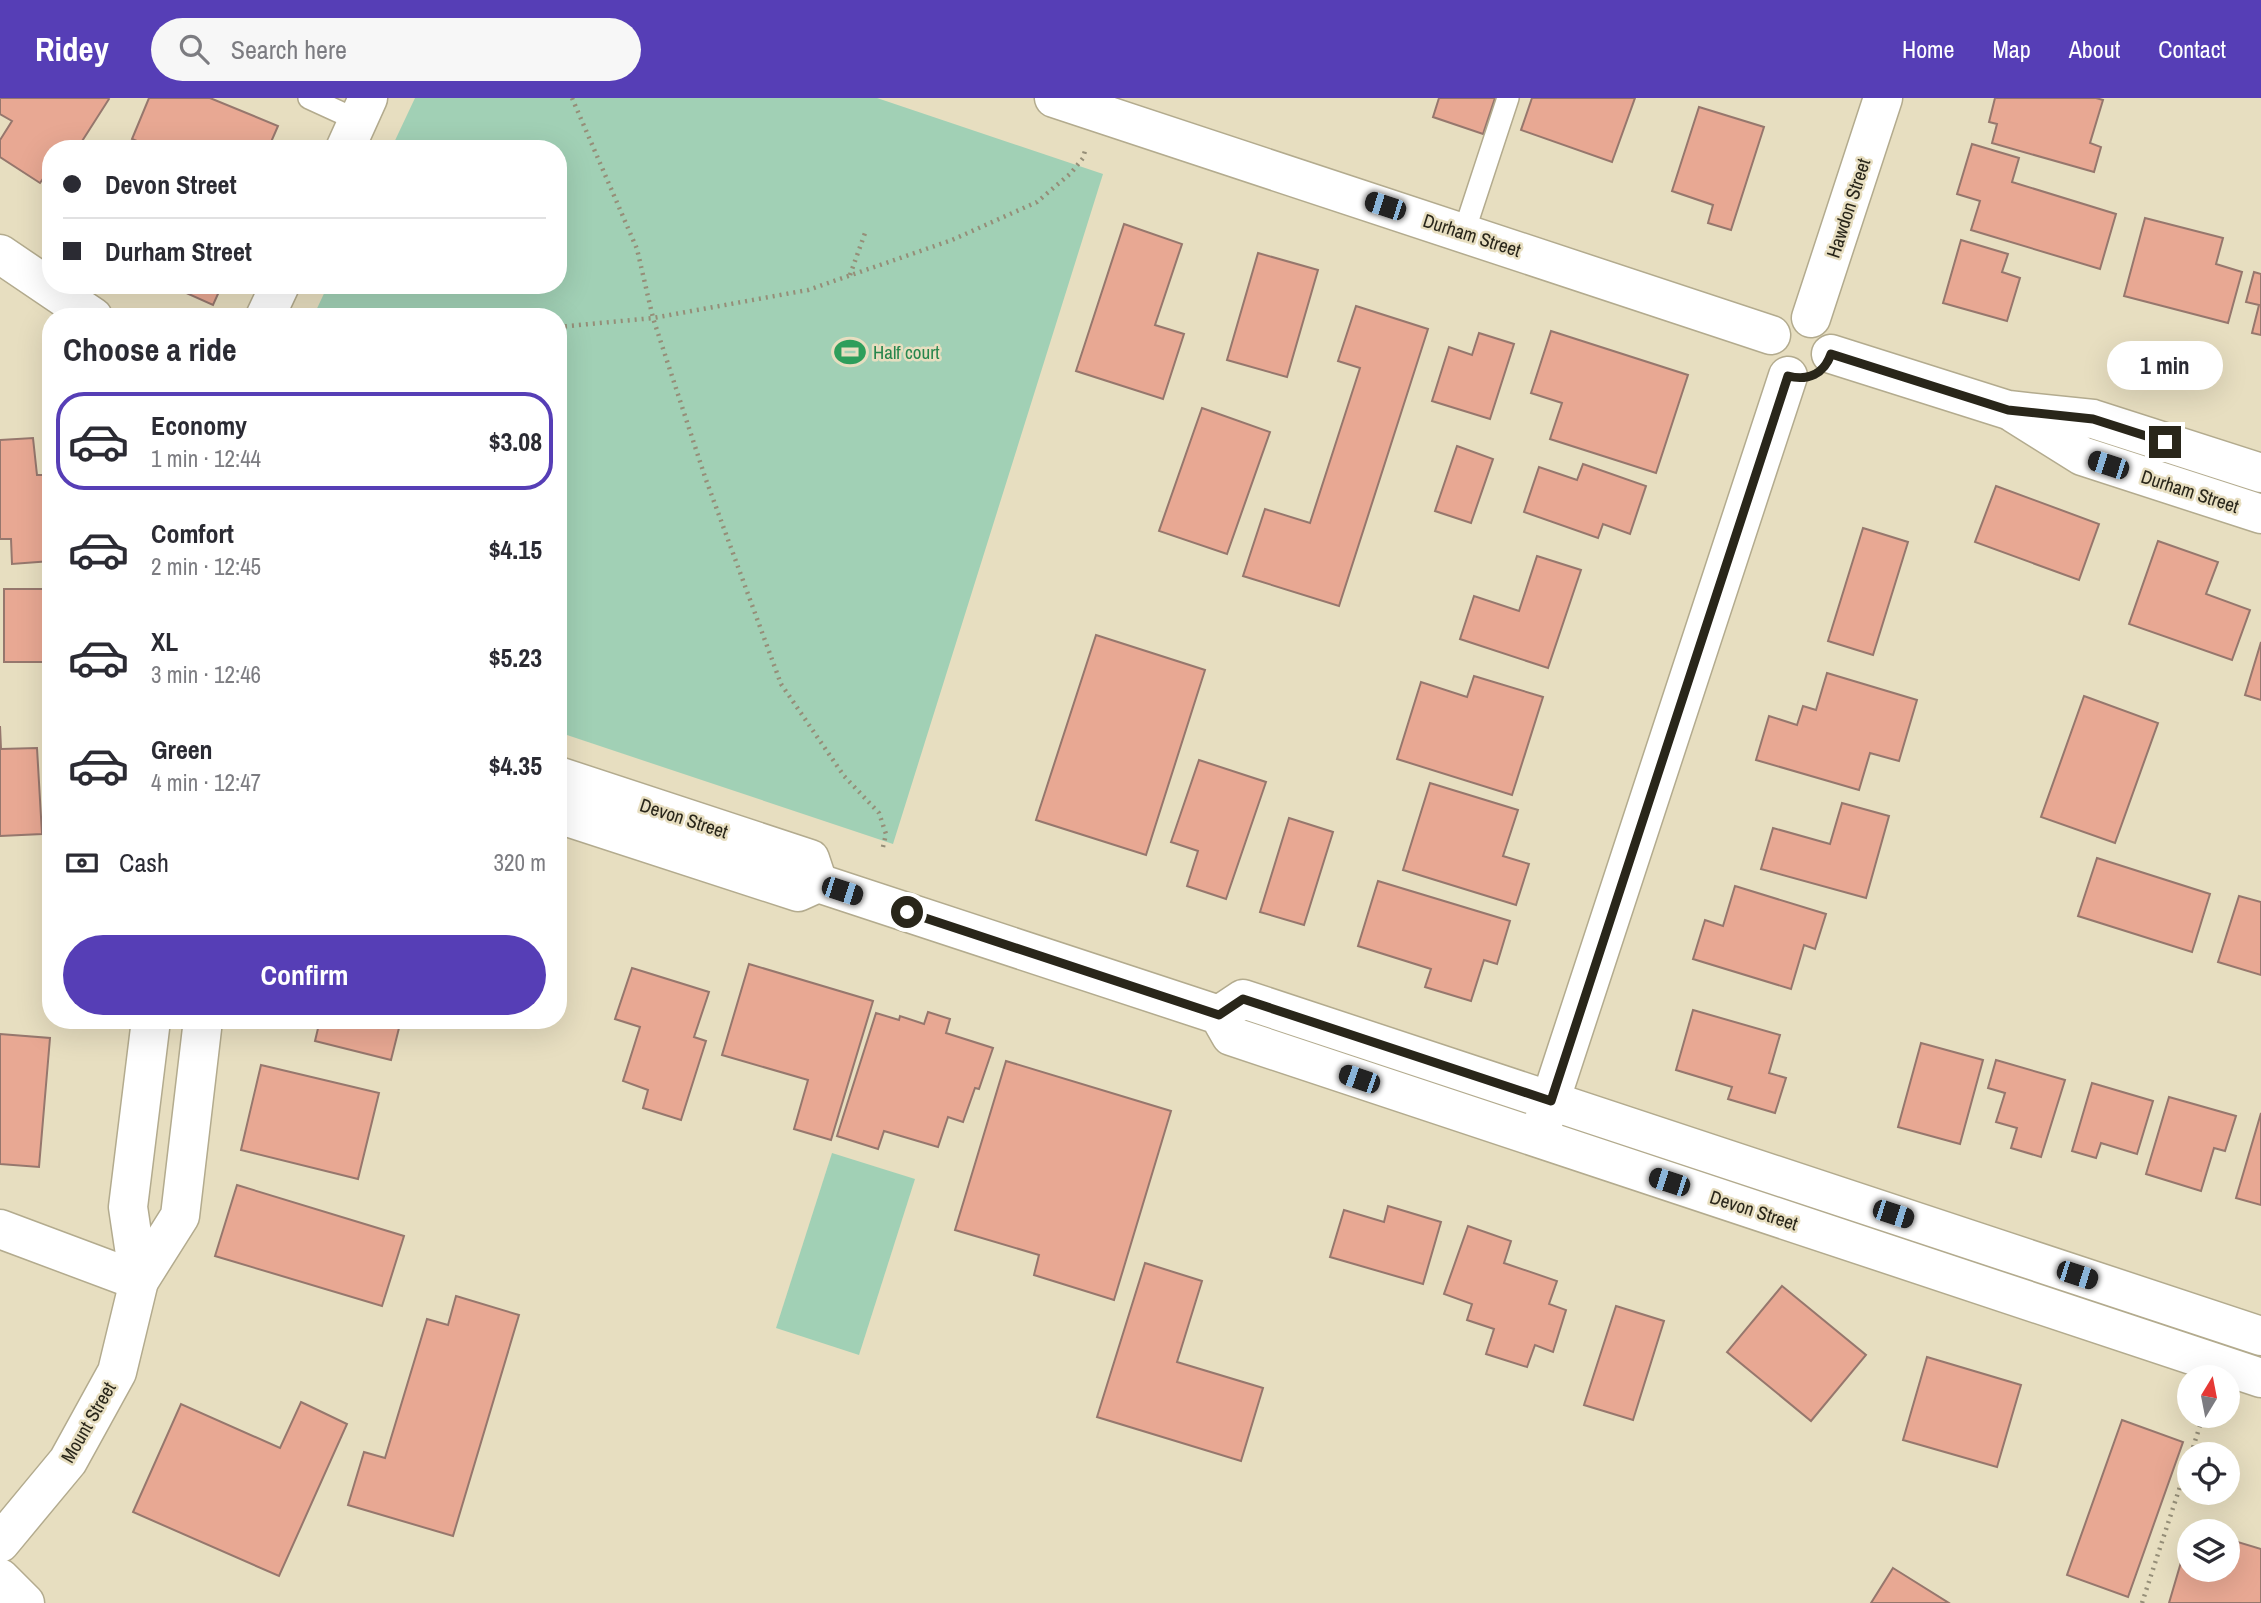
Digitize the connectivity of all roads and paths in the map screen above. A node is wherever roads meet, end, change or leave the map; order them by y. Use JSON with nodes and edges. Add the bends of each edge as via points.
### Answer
{"nodes":[{"id":1,"x":309,"y":98,"type":"edge"},
{"id":2,"x":572,"y":98,"type":"edge"},
{"id":3,"x":1054,"y":98,"type":"edge"},
{"id":4,"x":1508,"y":98,"type":"edge"},
{"id":5,"x":1884,"y":98,"type":"edge"},
{"id":6,"x":1098,"y":113,"type":"junction"},
{"id":7,"x":1153,"y":113,"type":"edge"},
{"id":8,"x":357,"y":122,"type":"edge"},
{"id":9,"x":1464,"y":232,"type":"junction"},
{"id":10,"x":865,"y":233,"type":"dead end"},
{"id":11,"x":0,"y":254,"type":"edge"},
{"id":12,"x":849,"y":276,"type":"junction"},
{"id":13,"x":42,"y":282,"type":"edge"},
{"id":14,"x":59,"y":294,"type":"edge"},
{"id":15,"x":80,"y":308,"type":"edge"},
{"id":16,"x":653,"y":318,"type":"junction"},
{"id":17,"x":1811,"y":318,"type":"junction"},
{"id":18,"x":567,"y":326,"type":"edge"},
{"id":19,"x":1771,"y":335,"type":"junction"},
{"id":20,"x":1831,"y":354,"type":"junction"},
{"id":21,"x":1788,"y":376,"type":"junction"},
{"id":22,"x":2008,"y":410,"type":"junction"},
{"id":23,"x":2261,"y":473,"type":"edge"},
{"id":24,"x":2261,"y":514,"type":"edge"},
{"id":25,"x":567,"y":780,"type":"edge"},
{"id":26,"x":567,"y":816,"type":"edge"},
{"id":27,"x":883,"y":847,"type":"dead end"},
{"id":28,"x":808,"y":878,"type":"junction"},
{"id":29,"x":1219,"y":1015,"type":"junction"},
{"id":30,"x":150,"y":1029,"type":"edge"},
{"id":31,"x":202,"y":1029,"type":"edge"},
{"id":32,"x":1551,"y":1101,"type":"junction"},
{"id":33,"x":1538,"y":1139,"type":"junction"},
{"id":34,"x":0,"y":1229,"type":"edge"},
{"id":35,"x":139,"y":1282,"type":"junction"},
{"id":36,"x":2261,"y":1336,"type":"edge"},
{"id":37,"x":2261,"y":1378,"type":"edge"},
{"id":38,"x":2177,"y":1497,"type":"edge"},
{"id":39,"x":0,"y":1543,"type":"edge"},
{"id":40,"x":0,"y":1578,"type":"edge"},
{"id":41,"x":25,"y":1603,"type":"edge"},
{"id":42,"x":2142,"y":1603,"type":"edge"}],
"edges":[{"from":1,"to":8,"type":"lane"},
{"from":2,"to":16,"type":"path","via":[[638,249]]},
{"from":3,"to":6,"type":"street","name":"Durham Street"},
{"from":4,"to":9,"type":"lane"},
{"from":5,"to":17,"type":"street","name":"Hawdon Street"},
{"from":6,"to":7,"type":"street","name":"Durham Street"},
{"from":6,"to":12,"type":"path","via":[[1083,158],[1037,202],[952,240]]},
{"from":7,"to":9,"type":"street","name":"Durham Street"},
{"from":9,"to":19,"type":"street","name":"Durham Street"},
{"from":10,"to":12,"type":"path"},
{"from":11,"to":13,"type":"street"},
{"from":12,"to":16,"type":"path","via":[[807,290]]},
{"from":14,"to":15,"type":"street"},
{"from":16,"to":18,"type":"path"},
{"from":16,"to":27,"type":"path","via":[[781,684],[844,776],[879,813],[886,834]]},
{"from":17,"to":19,"type":"street","via":[[1792,316]]},
{"from":17,"to":20,"type":"street","via":[[1826,329]]},
{"from":19,"to":21,"type":"street","via":[[1773,364]]},
{"from":20,"to":21,"type":"street","via":[[1815,375]]},
{"from":20,"to":22,"type":"street","name":"Durham Street"},
{"from":21,"to":32,"type":"street"},
{"from":22,"to":23,"type":"street","name":"Durham Street","via":[[2093,419]]},
{"from":22,"to":24,"type":"street","name":"Durham Street","via":[[2082,456]]},
{"from":25,"to":28,"type":"street","name":"Devon Street"},
{"from":26,"to":28,"type":"street","name":"Devon Street"},
{"from":28,"to":29,"type":"street","name":"Devon Street"},
{"from":29,"to":32,"type":"street","name":"Devon Street","via":[[1243,999]]},
{"from":29,"to":33,"type":"street","name":"Devon Street","via":[[1231,1036]]},
{"from":30,"to":35,"type":"street","name":"Mount Street","via":[[128,1207]]},
{"from":31,"to":35,"type":"street","name":"Mount Street","via":[[180,1216]]},
{"from":32,"to":33,"type":"street"},
{"from":32,"to":36,"type":"street","name":"Devon Street"},
{"from":33,"to":37,"type":"street","name":"Devon Street"},
{"from":34,"to":35,"type":"street"},
{"from":35,"to":39,"type":"street","name":"Mount Street","via":[[117,1372],[68,1461]]},
{"from":38,"to":42,"type":"path"},
{"from":40,"to":41,"type":"street"}]}
